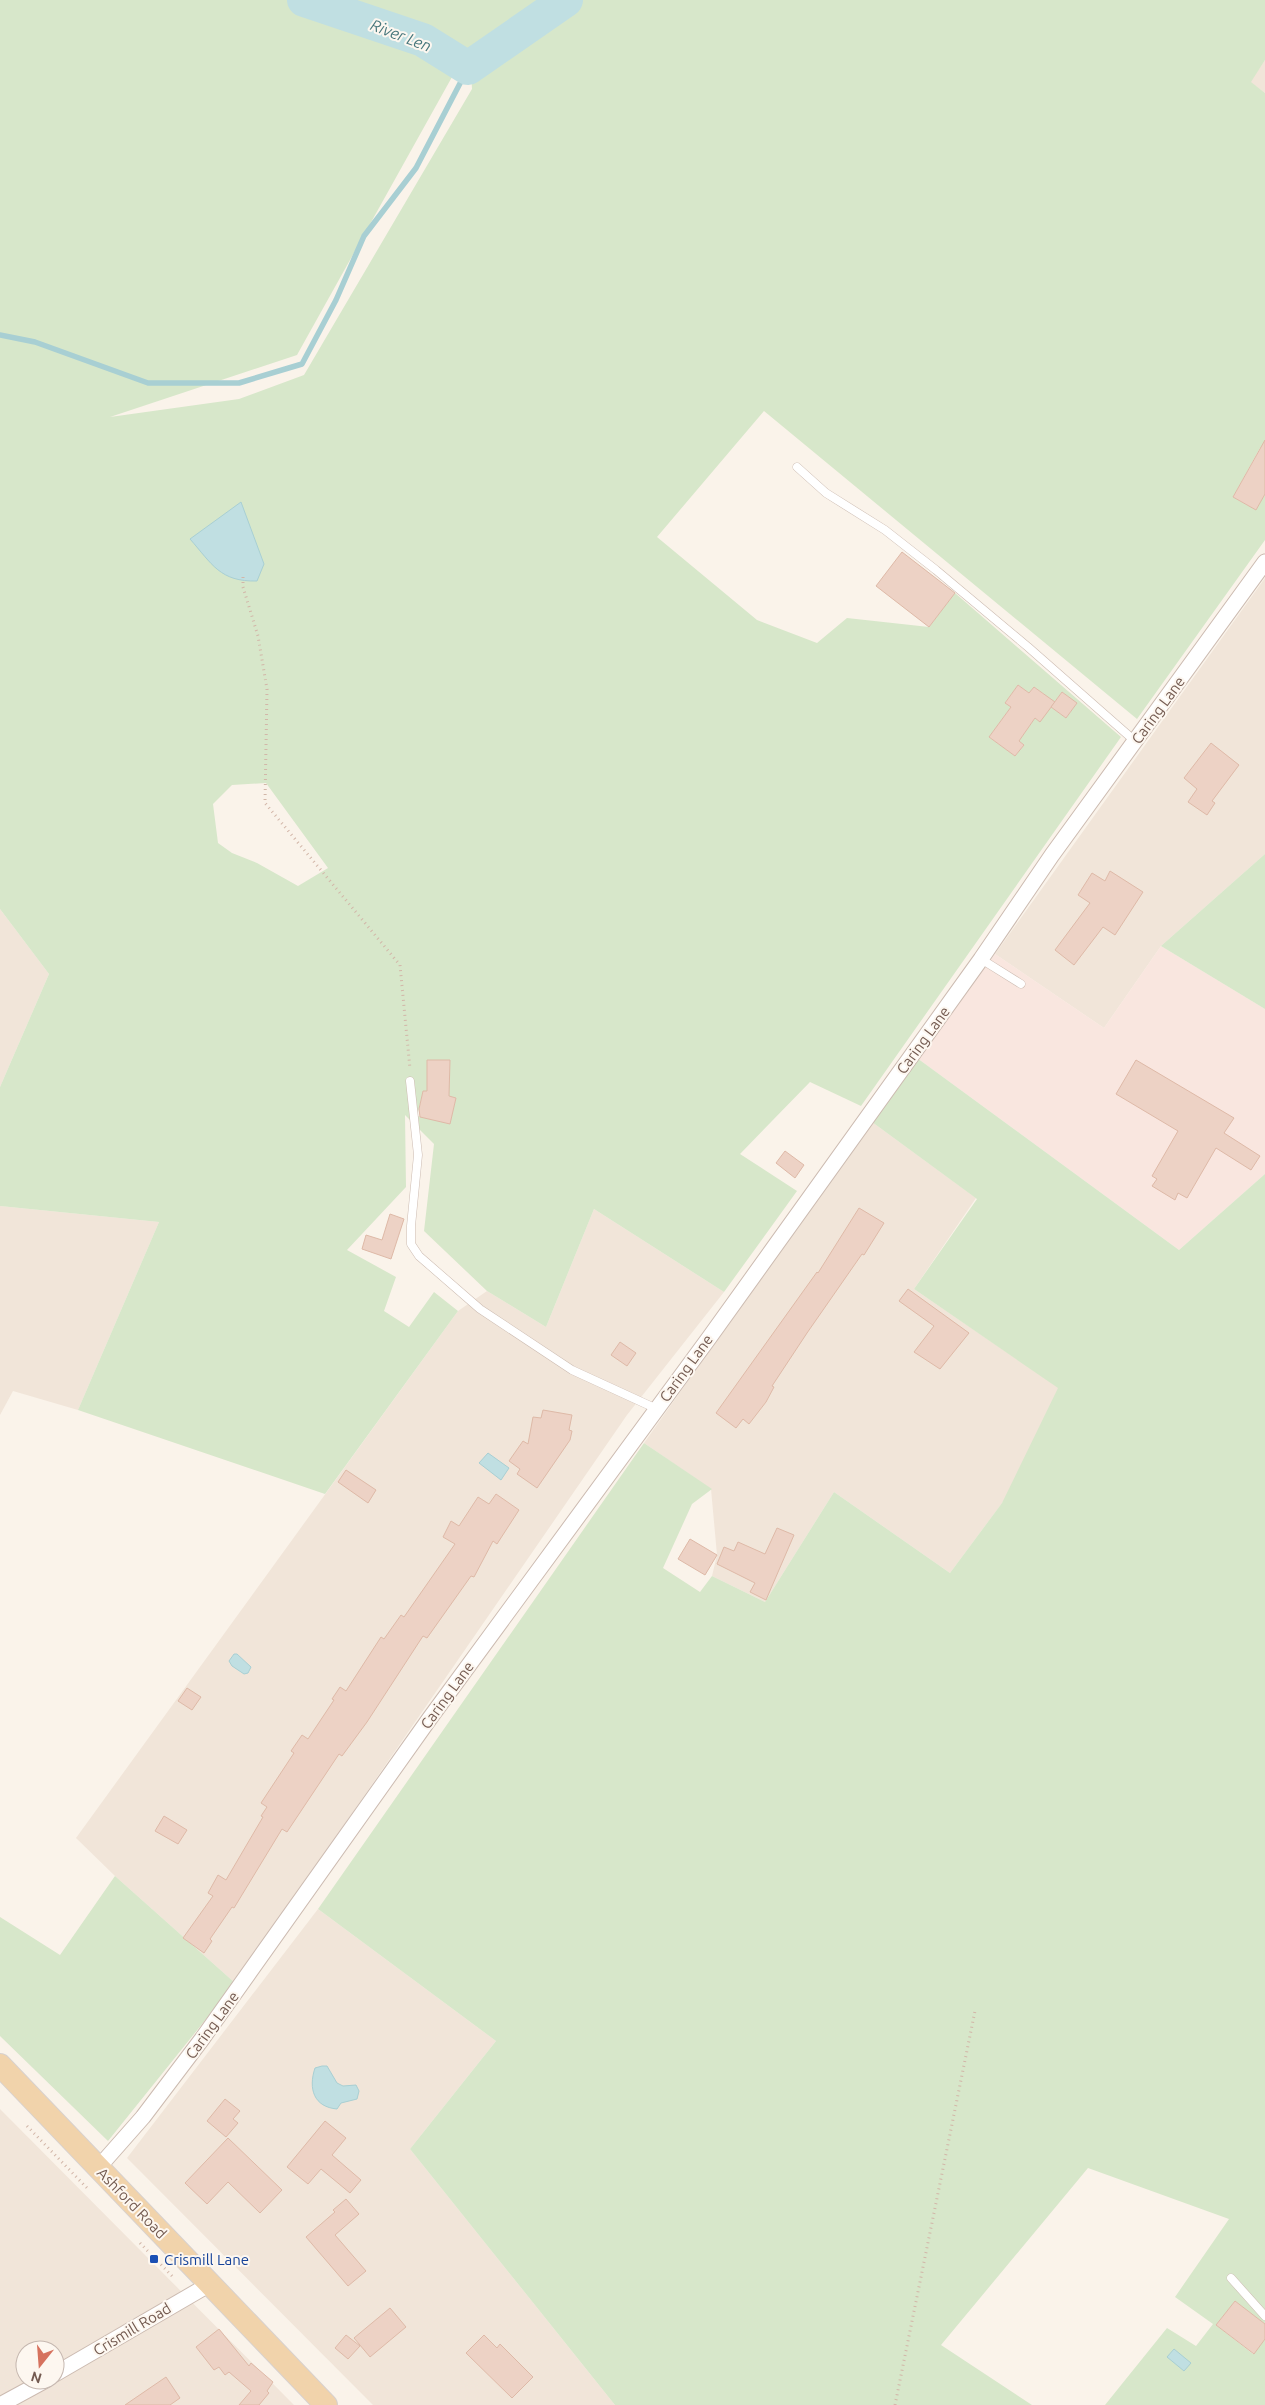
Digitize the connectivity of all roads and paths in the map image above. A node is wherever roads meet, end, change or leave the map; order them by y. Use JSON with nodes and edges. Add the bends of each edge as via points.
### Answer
{"nodes":[{"id":1,"x":797,"y":467,"type":"dead end"},
{"id":2,"x":1265,"y":562,"type":"edge"},
{"id":3,"x":243,"y":577,"type":"dead end"},
{"id":4,"x":1136,"y":742,"type":"junction"},
{"id":5,"x":980,"y":959,"type":"junction"},
{"id":6,"x":1021,"y":984,"type":"dead end"},
{"id":7,"x":410,"y":1081,"type":"joint"},
{"id":8,"x":657,"y":1409,"type":"junction"},
{"id":9,"x":975,"y":2011,"type":"dead end"},
{"id":10,"x":0,"y":2065,"type":"edge"},
{"id":11,"x":98,"y":2168,"type":"junction"},
{"id":12,"x":1231,"y":2278,"type":"dead end"},
{"id":13,"x":210,"y":2284,"type":"junction"},
{"id":14,"x":1265,"y":2316,"type":"edge"},
{"id":15,"x":65,"y":2368,"type":"edge"},
{"id":16,"x":28,"y":2390,"type":"edge"},
{"id":17,"x":0,"y":2405,"type":"edge"},
{"id":18,"x":326,"y":2405,"type":"edge"},
{"id":19,"x":895,"y":2405,"type":"edge"}],
"edges":[{"from":1,"to":4,"type":"lane","via":[[826,494],[885,530],[936,570]]},
{"from":2,"to":4,"type":"street","name":"Caring Lane"},
{"from":3,"to":7,"type":"path","via":[[267,689],[265,803],[400,965]]},
{"from":4,"to":5,"type":"street","name":"Caring Lane"},
{"from":5,"to":6,"type":"lane"},
{"from":5,"to":8,"type":"street","name":"Caring Lane"},
{"from":7,"to":8,"type":"lane","via":[[418,1155],[410,1226],[411,1244],[419,1256],[480,1309],[572,1370]]},
{"from":8,"to":11,"type":"street","name":"Caring Lane","via":[[430,1718],[202,2039],[137,2124]]},
{"from":9,"to":19,"type":"path"},
{"from":10,"to":11,"type":"main road","name":"Ashford Road"},
{"from":11,"to":13,"type":"main road","name":"Ashford Road"},
{"from":12,"to":14,"type":"lane"},
{"from":13,"to":15,"type":"street","name":"Crismill Road"},
{"from":13,"to":18,"type":"main road","name":"Ashford Road"},
{"from":16,"to":17,"type":"street"}]}
